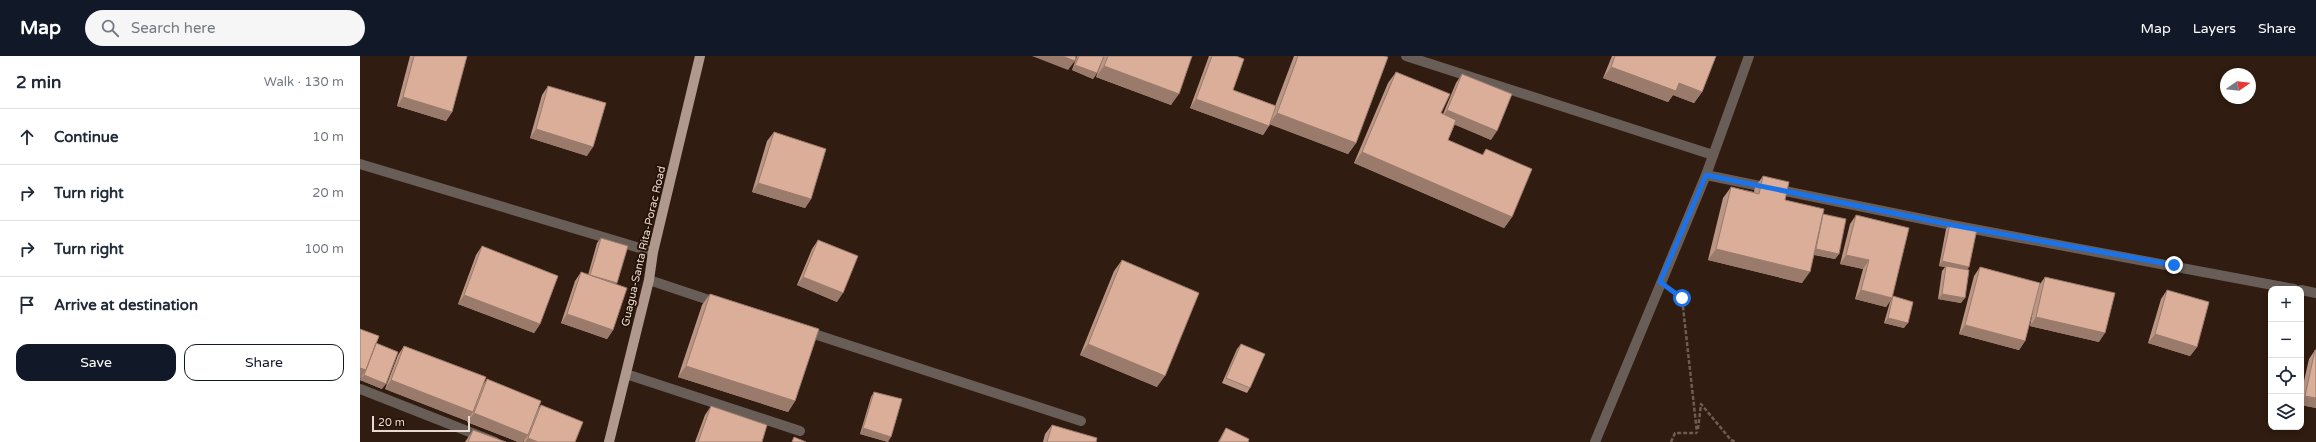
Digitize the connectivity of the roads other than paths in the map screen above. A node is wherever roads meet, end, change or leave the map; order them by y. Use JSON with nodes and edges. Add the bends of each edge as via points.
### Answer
{"nodes":[{"id":1,"x":700,"y":56,"type":"edge"},
{"id":2,"x":1406,"y":56,"type":"edge"},
{"id":3,"x":1749,"y":56,"type":"edge"},
{"id":4,"x":1713,"y":155,"type":"junction"},
{"id":5,"x":360,"y":164,"type":"edge"},
{"id":6,"x":1706,"y":175,"type":"junction"},
{"id":7,"x":653,"y":252,"type":"junction"},
{"id":8,"x":649,"y":280,"type":"junction"},
{"id":9,"x":2278,"y":286,"type":"edge"},
{"id":10,"x":2304,"y":291,"type":"edge"},
{"id":11,"x":2316,"y":293,"type":"edge"},
{"id":12,"x":725,"y":305,"type":"edge"},
{"id":13,"x":793,"y":327,"type":"edge"},
{"id":14,"x":626,"y":374,"type":"junction"},
{"id":15,"x":360,"y":389,"type":"edge"},
{"id":16,"x":1080,"y":421,"type":"dead end"},
{"id":17,"x":800,"y":431,"type":"dead end"},
{"id":18,"x":495,"y":442,"type":"edge"},
{"id":19,"x":609,"y":442,"type":"edge"},
{"id":20,"x":1595,"y":442,"type":"edge"}],
"edges":[{"from":1,"to":7,"type":"main road","name":"Guagua-Santa Rita-Porac Road"},
{"from":2,"to":4,"type":"street"},
{"from":3,"to":4,"type":"street"},
{"from":4,"to":6,"type":"street"},
{"from":5,"to":7,"type":"street"},
{"from":6,"to":9,"type":"street","via":[[1952,225]]},
{"from":6,"to":20,"type":"street"},
{"from":7,"to":8,"type":"main road","name":"Guagua-Santa Rita-Porac Road"},
{"from":8,"to":12,"type":"street"},
{"from":8,"to":14,"type":"main road","name":"Guagua-Santa Rita-Porac Road"},
{"from":10,"to":11,"type":"street"},
{"from":13,"to":16,"type":"street"},
{"from":14,"to":17,"type":"street"},
{"from":14,"to":19,"type":"main road","name":"Guagua-Santa Rita-Porac Road"},
{"from":15,"to":18,"type":"street"}]}
